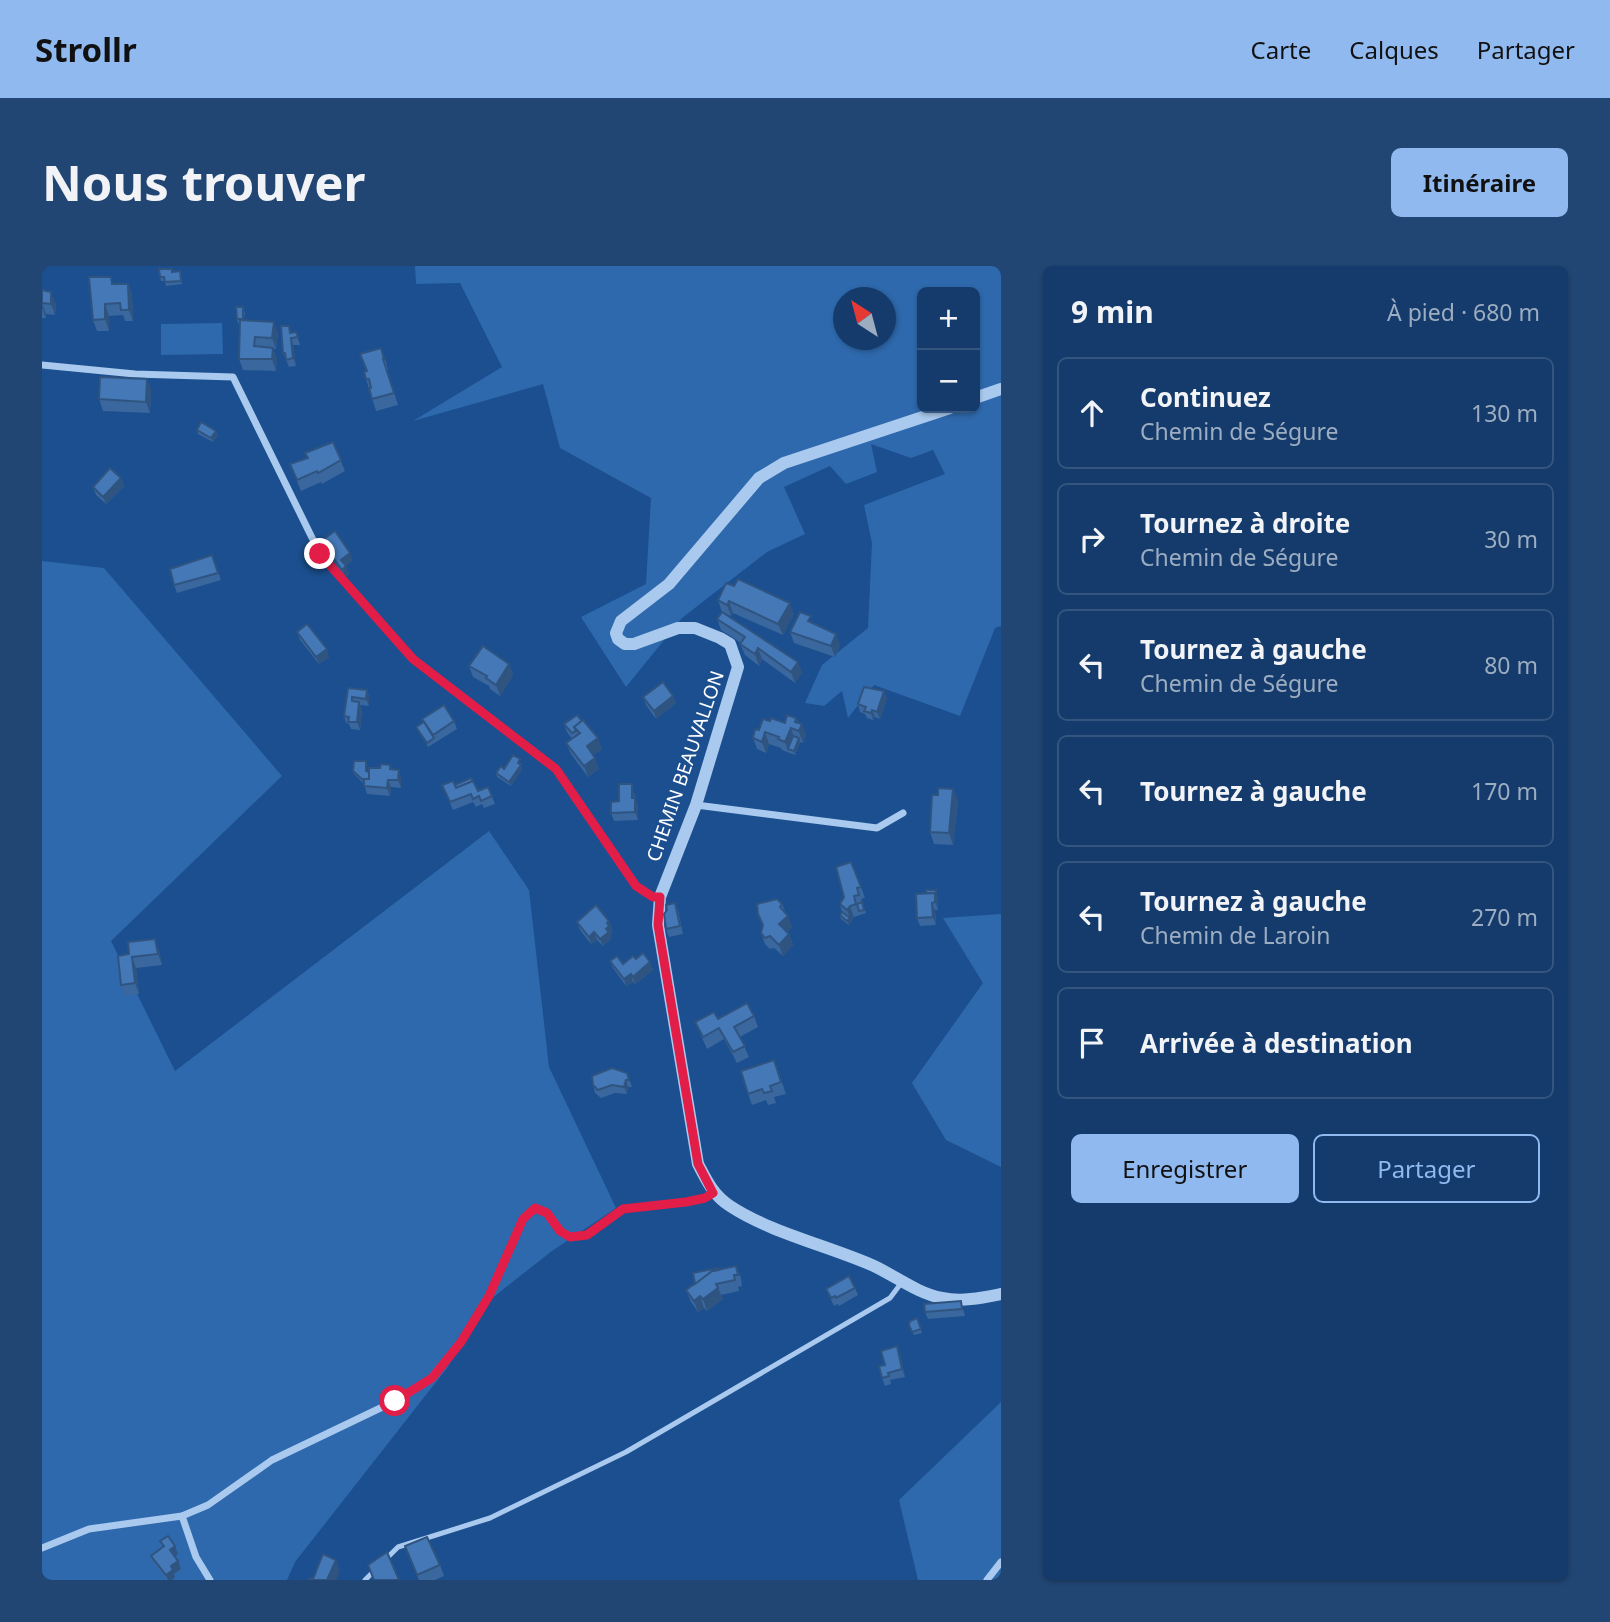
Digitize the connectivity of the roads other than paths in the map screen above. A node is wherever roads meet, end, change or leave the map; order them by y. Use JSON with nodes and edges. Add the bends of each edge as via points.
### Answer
{"nodes":[{"id":1,"x":42,"y":365,"type":"edge"},
{"id":2,"x":1001,"y":389,"type":"edge"},
{"id":3,"x":980,"y":396,"type":"edge"},
{"id":4,"x":935,"y":413,"type":"edge"},
{"id":5,"x":696,"y":805,"type":"junction"},
{"id":6,"x":903,"y":813,"type":"dead end"},
{"id":7,"x":660,"y":897,"type":"junction"},
{"id":8,"x":713,"y":1193,"type":"junction"},
{"id":9,"x":902,"y":1282,"type":"junction"},
{"id":10,"x":1001,"y":1294,"type":"edge"},
{"id":11,"x":183,"y":1516,"type":"junction"},
{"id":12,"x":42,"y":1548,"type":"edge"},
{"id":13,"x":1001,"y":1562,"type":"edge"},
{"id":14,"x":209,"y":1580,"type":"edge"},
{"id":15,"x":365,"y":1580,"type":"edge"},
{"id":16,"x":987,"y":1580,"type":"edge"}],
"edges":[{"from":1,"to":7,"type":"street","via":[[233,377],[320,554],[413,659],[556,769],[636,886]]},
{"from":2,"to":3,"type":"street"},
{"from":4,"to":5,"type":"street","name":"CHEMIN BEAUVALLON","via":[[784,463],[759,478],[669,584],[621,621],[616,633],[625,644],[678,628],[695,628],[730,644],[734,653],[738,667]]},
{"from":5,"to":6,"type":"street","via":[[877,828]]},
{"from":5,"to":7,"type":"street","name":"CHEMIN BEAUVALLON"},
{"from":7,"to":8,"type":"street","name":"CHEMIN BEAUVALLON","via":[[658,925],[698,1164]]},
{"from":8,"to":9,"type":"street","via":[[753,1219]]},
{"from":8,"to":11,"type":"street","via":[[686,1202],[623,1209],[587,1235],[570,1237],[547,1213],[535,1208],[523,1219],[489,1296],[432,1378],[395,1401],[272,1460],[208,1505]]},
{"from":9,"to":10,"type":"street","via":[[945,1299]]},
{"from":9,"to":15,"type":"lane","via":[[890,1298],[625,1452],[490,1518],[398,1547]]},
{"from":11,"to":12,"type":"street","via":[[89,1529]]},
{"from":11,"to":14,"type":"street"},
{"from":13,"to":16,"type":"street"}]}
